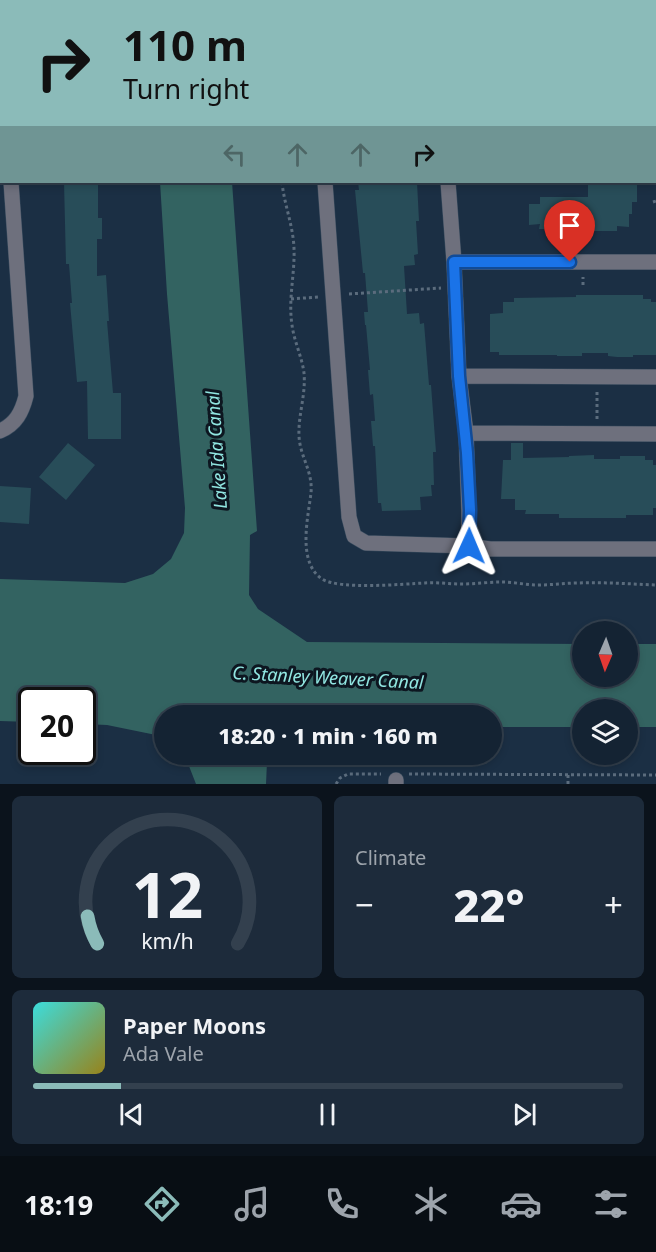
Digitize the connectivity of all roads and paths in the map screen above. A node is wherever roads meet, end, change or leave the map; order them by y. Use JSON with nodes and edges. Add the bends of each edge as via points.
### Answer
{"nodes":[{"id":1,"x":11,"y":183,"type":"edge"},
{"id":2,"x":282,"y":183,"type":"edge"},
{"id":3,"x":325,"y":183,"type":"edge"},
{"id":4,"x":448,"y":183,"type":"edge"},
{"id":5,"x":454,"y":262,"type":"junction"},
{"id":6,"x":656,"y":262,"type":"edge"},
{"id":7,"x":446,"y":287,"type":"dead end"},
{"id":8,"x":344,"y":294,"type":"dead end"},
{"id":9,"x":323,"y":296,"type":"dead end"},
{"id":10,"x":291,"y":299,"type":"junction"},
{"id":11,"x":459,"y":376,"type":"junction"},
{"id":12,"x":656,"y":377,"type":"edge"},
{"id":13,"x":597,"y":387,"type":"dead end"},
{"id":14,"x":597,"y":424,"type":"dead end"},
{"id":15,"x":0,"y":431,"type":"edge"},
{"id":16,"x":466,"y":433,"type":"junction"},
{"id":17,"x":656,"y":434,"type":"edge"},
{"id":18,"x":469,"y":546,"type":"junction"},
{"id":19,"x":656,"y":549,"type":"edge"},
{"id":20,"x":656,"y":585,"type":"edge"},
{"id":21,"x":568,"y":774,"type":"junction"},
{"id":22,"x":656,"y":775,"type":"edge"},
{"id":23,"x":396,"y":778,"type":"edge"},
{"id":24,"x":336,"y":784,"type":"edge"},
{"id":25,"x":568,"y":784,"type":"edge"}],
"edges":[{"from":1,"to":15,"type":"street","via":[[26,396],[16,420]]},
{"from":2,"to":10,"type":"path","via":[[294,247]]},
{"from":3,"to":18,"type":"street","via":[[349,517],[354,536],[366,543]]},
{"from":4,"to":5,"type":"street"},
{"from":5,"to":6,"type":"street"},
{"from":5,"to":11,"type":"street"},
{"from":7,"to":8,"type":"path"},
{"from":9,"to":10,"type":"path"},
{"from":10,"to":20,"type":"path","via":[[292,328],[304,372],[299,433],[311,492],[305,528],[311,568],[317,575],[348,584]]},
{"from":11,"to":12,"type":"street"},
{"from":11,"to":16,"type":"street"},
{"from":13,"to":14,"type":"path"},
{"from":16,"to":17,"type":"street"},
{"from":16,"to":18,"type":"street"},
{"from":18,"to":19,"type":"street"},
{"from":21,"to":22,"type":"path"},
{"from":21,"to":23,"type":"path"},
{"from":21,"to":25,"type":"path"},
{"from":23,"to":24,"type":"path","via":[[348,774]]}]}
